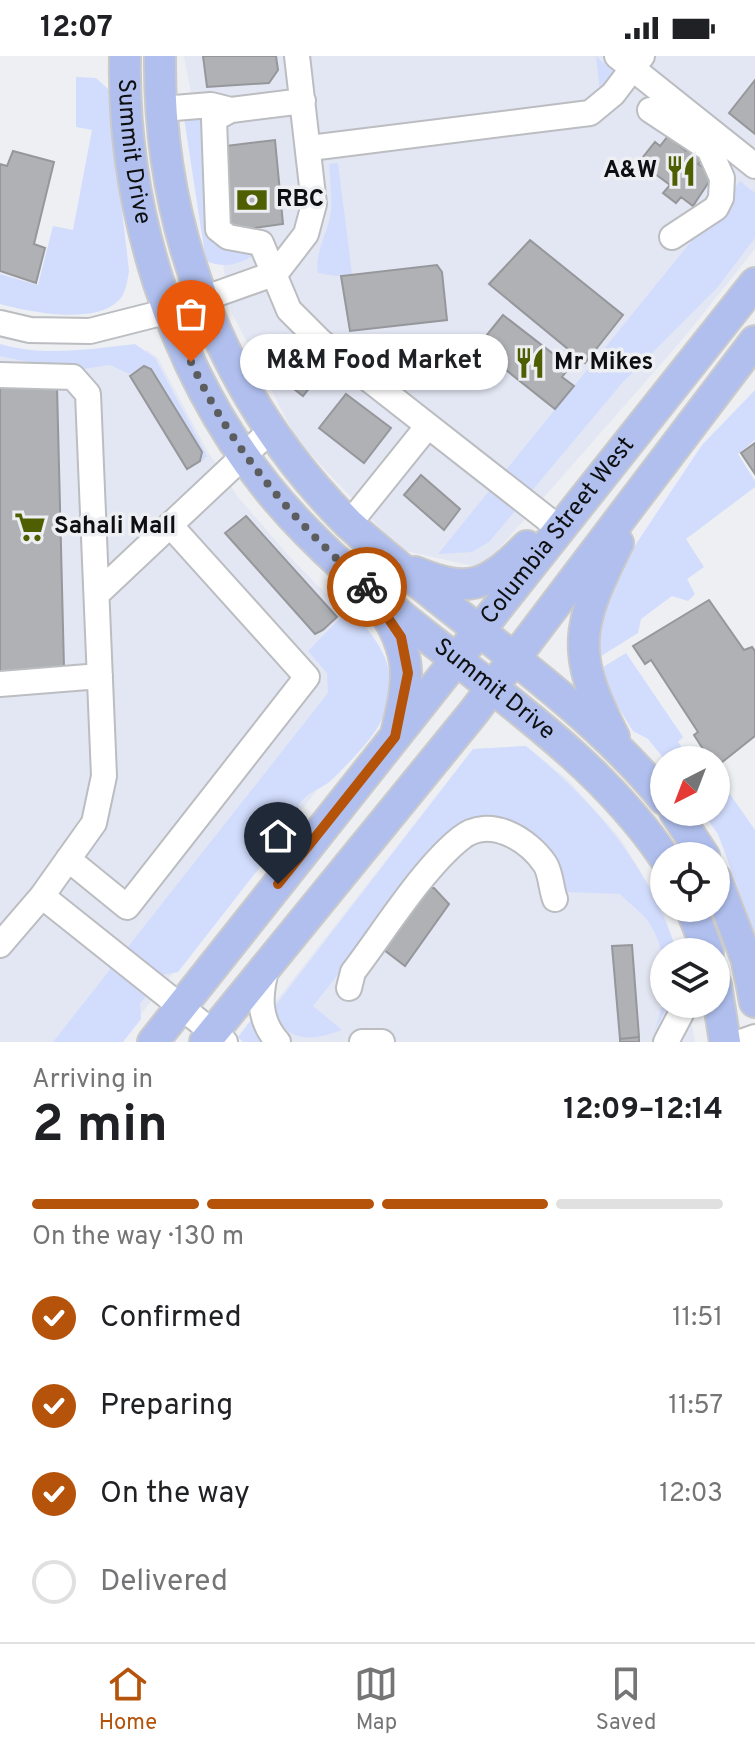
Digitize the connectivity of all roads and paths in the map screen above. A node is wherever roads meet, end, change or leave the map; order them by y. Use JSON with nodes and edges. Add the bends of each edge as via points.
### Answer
{"nodes":[{"id":1,"x":125,"y":56,"type":"edge"},
{"id":2,"x":160,"y":56,"type":"edge"},
{"id":3,"x":297,"y":56,"type":"edge"},
{"id":4,"x":630,"y":60,"type":"edge"},
{"id":5,"x":303,"y":101,"type":"junction"},
{"id":6,"x":162,"y":109,"type":"junction"},
{"id":7,"x":231,"y":110,"type":"junction"},
{"id":8,"x":650,"y":110,"type":"dead end"},
{"id":9,"x":310,"y":148,"type":"junction"},
{"id":10,"x":755,"y":166,"type":"edge"},
{"id":11,"x":672,"y":237,"type":"dead end"},
{"id":12,"x":276,"y":273,"type":"junction"},
{"id":13,"x":755,"y":283,"type":"edge"},
{"id":14,"x":202,"y":300,"type":"junction"},
{"id":15,"x":169,"y":311,"type":"junction"},
{"id":16,"x":0,"y":323,"type":"edge"},
{"id":17,"x":755,"y":341,"type":"edge"},
{"id":18,"x":755,"y":364,"type":"edge"},
{"id":19,"x":691,"y":365,"type":"junction"},
{"id":20,"x":0,"y":375,"type":"edge"},
{"id":21,"x":707,"y":402,"type":"junction"},
{"id":22,"x":427,"y":427,"type":"junction"},
{"id":23,"x":270,"y":431,"type":"junction"},
{"id":24,"x":243,"y":456,"type":"junction"},
{"id":25,"x":614,"y":461,"type":"junction"},
{"id":26,"x":655,"y":471,"type":"junction"},
{"id":27,"x":551,"y":522,"type":"junction"},
{"id":28,"x":349,"y":524,"type":"junction"},
{"id":29,"x":170,"y":525,"type":"junction"},
{"id":30,"x":393,"y":563,"type":"junction"},
{"id":31,"x":371,"y":591,"type":"junction"},
{"id":32,"x":97,"y":594,"type":"junction"},
{"id":33,"x":478,"y":632,"type":"junction"},
{"id":34,"x":456,"y":660,"type":"junction"},
{"id":35,"x":100,"y":676,"type":"junction"},
{"id":36,"x":505,"y":676,"type":"junction"},
{"id":37,"x":0,"y":684,"type":"edge"},
{"id":38,"x":395,"y":737,"type":"junction"},
{"id":39,"x":622,"y":753,"type":"junction"},
{"id":40,"x":650,"y":784,"type":"edge"},
{"id":41,"x":652,"y":842,"type":"edge"},
{"id":42,"x":68,"y":859,"type":"junction"},
{"id":43,"x":552,"y":892,"type":"dead end"},
{"id":44,"x":42,"y":896,"type":"junction"},
{"id":45,"x":730,"y":914,"type":"edge"},
{"id":46,"x":0,"y":945,"type":"edge"},
{"id":47,"x":269,"y":960,"type":"junction"},
{"id":48,"x":751,"y":966,"type":"edge"},
{"id":49,"x":349,"y":988,"type":"dead end"},
{"id":50,"x":755,"y":1002,"type":"edge"},
{"id":51,"x":181,"y":1006,"type":"junction"},
{"id":52,"x":679,"y":1018,"type":"edge"},
{"id":53,"x":721,"y":1018,"type":"edge"},
{"id":54,"x":755,"y":1037,"type":"edge"},
{"id":55,"x":215,"y":1039,"type":"edge"},
{"id":56,"x":153,"y":1042,"type":"edge"},
{"id":57,"x":278,"y":1042,"type":"edge"},
{"id":58,"x":364,"y":1042,"type":"edge"},
{"id":59,"x":382,"y":1042,"type":"edge"},
{"id":60,"x":666,"y":1042,"type":"edge"},
{"id":61,"x":725,"y":1042,"type":"edge"},
{"id":62,"x":741,"y":1042,"type":"edge"}],
"edges":[{"from":1,"to":15,"type":"main road","name":"Summit Drive","via":[[136,192]]},
{"from":2,"to":6,"type":"main road","name":"Summit Drive"},
{"from":3,"to":5,"type":"street"},
{"from":4,"to":9,"type":"street","via":[[613,94],[590,113]]},
{"from":4,"to":10,"type":"street"},
{"from":5,"to":7,"type":"street"},
{"from":5,"to":9,"type":"street"},
{"from":6,"to":7,"type":"street","via":[[211,105]]},
{"from":6,"to":14,"type":"main road","name":"Summit Drive","via":[[177,215]]},
{"from":7,"to":12,"type":"street","via":[[214,119],[218,229],[228,237],[261,243]]},
{"from":8,"to":11,"type":"street","via":[[709,149],[722,178],[716,208]]},
{"from":9,"to":12,"type":"street","via":[[314,204],[306,234]]},
{"from":12,"to":14,"type":"street"},
{"from":12,"to":22,"type":"street","via":[[289,310]]},
{"from":13,"to":19,"type":"main road","name":"Columbia Street West"},
{"from":14,"to":15,"type":"street"},
{"from":14,"to":23,"type":"main road","name":"Summit Drive","via":[[233,369]]},
{"from":15,"to":16,"type":"street","via":[[90,331],[30,330]]},
{"from":15,"to":24,"type":"main road","name":"Summit Drive","via":[[202,386]]},
{"from":17,"to":21,"type":"main road","name":"Columbia Street West"},
{"from":18,"to":21,"type":"street"},
{"from":19,"to":25,"type":"main road","name":"Columbia Street West"},
{"from":19,"to":36,"type":"main road","via":[[668,418],[521,619]]},
{"from":20,"to":32,"type":"street","via":[[73,377],[88,394]]},
{"from":21,"to":26,"type":"main road","name":"Columbia Street West"},
{"from":22,"to":27,"type":"street"},
{"from":22,"to":28,"type":"street"},
{"from":23,"to":24,"type":"street"},
{"from":23,"to":28,"type":"main road","name":"Summit Drive"},
{"from":24,"to":29,"type":"street"},
{"from":24,"to":31,"type":"main road","name":"Summit Drive","via":[[295,518]]},
{"from":25,"to":27,"type":"main road"},
{"from":25,"to":33,"type":"main road","name":"Columbia Street West"},
{"from":26,"to":36,"type":"main road","name":"Columbia Street West"},
{"from":26,"to":39,"type":"main road","via":[[594,593],[583,629],[583,663]]},
{"from":27,"to":30,"type":"main road","via":[[506,567],[470,585],[446,585]]},
{"from":28,"to":30,"type":"main road","name":"Summit Drive"},
{"from":29,"to":32,"type":"street"},
{"from":29,"to":42,"type":"street","via":[[307,677],[127,907]]},
{"from":30,"to":33,"type":"main road","name":"Summit Drive"},
{"from":31,"to":34,"type":"main road","name":"Summit Drive"},
{"from":31,"to":38,"type":"main road","via":[[401,637],[408,673]]},
{"from":32,"to":35,"type":"street"},
{"from":33,"to":34,"type":"main road","name":"Columbia Street West"},
{"from":33,"to":36,"type":"main road","name":"Summit Drive"},
{"from":34,"to":36,"type":"main road","name":"Summit Drive"},
{"from":34,"to":38,"type":"main road","name":"Columbia Street West"},
{"from":35,"to":37,"type":"street"},
{"from":35,"to":42,"type":"street","via":[[104,776],[94,823]]},
{"from":36,"to":39,"type":"main road","name":"Summit Drive"},
{"from":36,"to":41,"type":"main road","name":"Summit Drive"},
{"from":36,"to":47,"type":"main road","name":"Columbia Street West"},
{"from":38,"to":51,"type":"main road","name":"Columbia Street West"},
{"from":39,"to":40,"type":"main road","name":"Summit Drive"},
{"from":42,"to":44,"type":"street"},
{"from":43,"to":49,"type":"street","via":[[548,868],[504,830],[493,827],[463,836],[353,972]]},
{"from":44,"to":46,"type":"street"},
{"from":44,"to":51,"type":"street"},
{"from":45,"to":48,"type":"main road"},
{"from":47,"to":55,"type":"main road","name":"Columbia Street West"},
{"from":47,"to":57,"type":"street","via":[[262,1013],[265,1028]]},
{"from":48,"to":50,"type":"main road"},
{"from":51,"to":55,"type":"street"},
{"from":51,"to":56,"type":"main road","name":"Columbia Street West"},
{"from":52,"to":60,"type":"street"},
{"from":53,"to":61,"type":"main road"},
{"from":54,"to":62,"type":"street"},
{"from":58,"to":59,"type":"street"}]}
